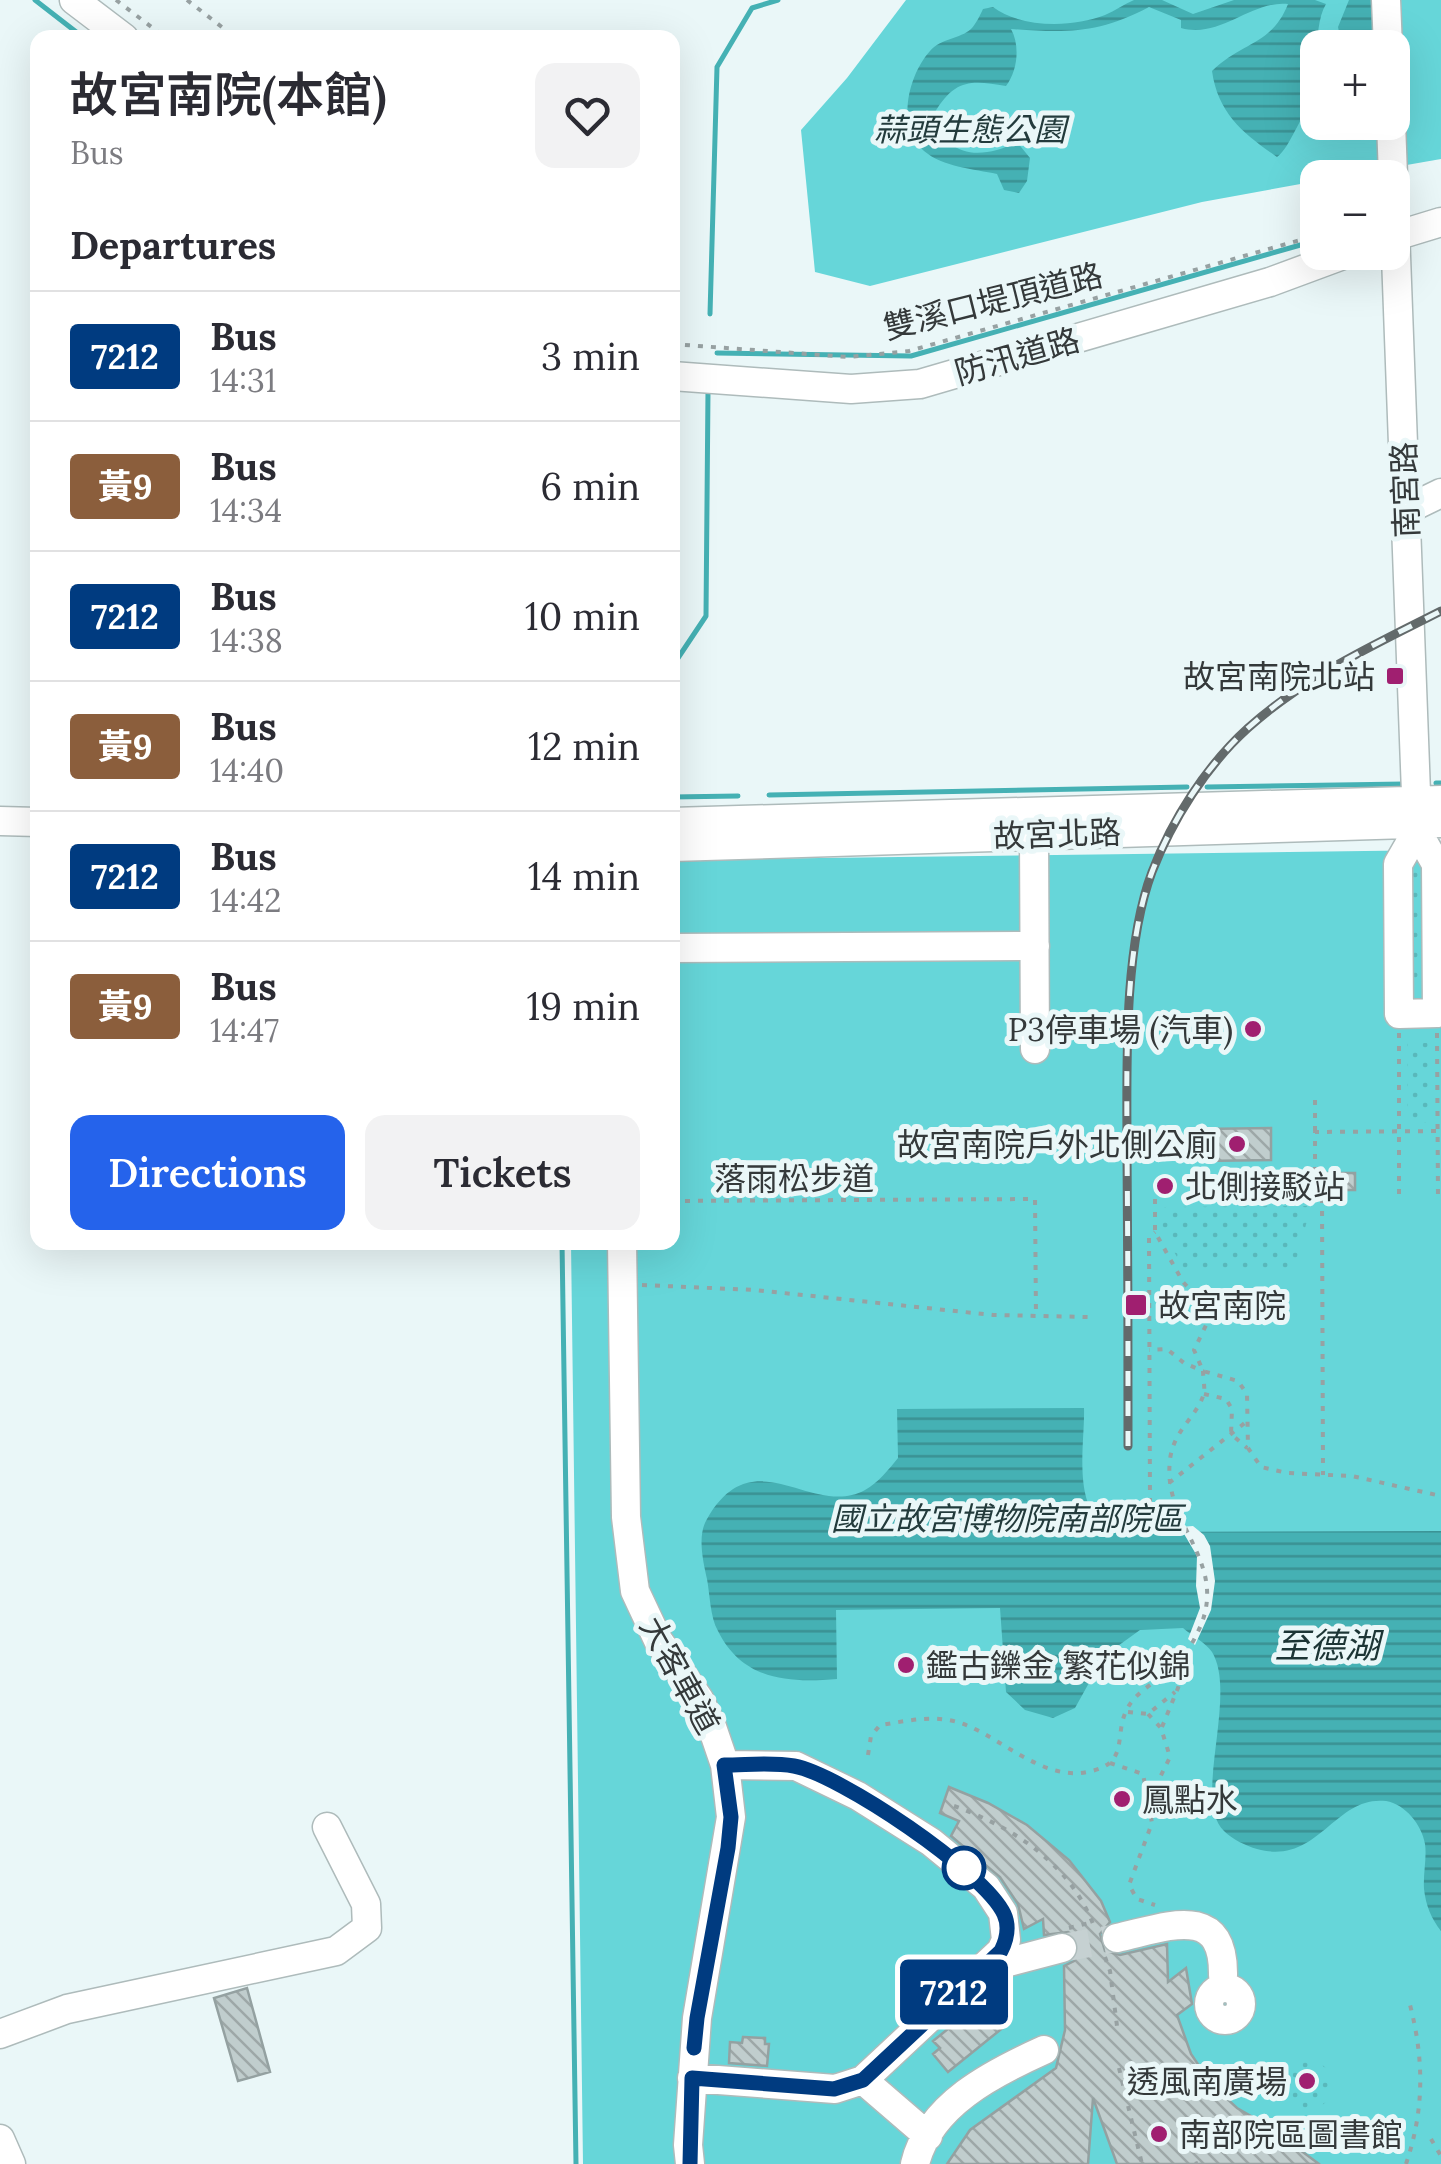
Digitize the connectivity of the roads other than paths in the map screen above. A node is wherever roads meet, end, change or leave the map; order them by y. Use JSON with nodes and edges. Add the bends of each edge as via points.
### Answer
{"nodes":[{"id":1,"x":74,"y":0,"type":"edge"},
{"id":2,"x":1386,"y":0,"type":"edge"},
{"id":3,"x":113,"y":30,"type":"edge"},
{"id":4,"x":1387,"y":30,"type":"edge"},
{"id":5,"x":1441,"y":222,"type":"edge"},
{"id":6,"x":1410,"y":232,"type":"edge"},
{"id":7,"x":1302,"y":270,"type":"edge"},
{"id":8,"x":1395,"y":270,"type":"edge"},
{"id":9,"x":680,"y":377,"type":"edge"},
{"id":10,"x":1441,"y":494,"type":"edge"},
{"id":11,"x":1406,"y":510,"type":"junction"},
{"id":12,"x":1427,"y":816,"type":"edge"},
{"id":13,"x":0,"y":822,"type":"edge"},
{"id":14,"x":30,"y":822,"type":"edge"},
{"id":15,"x":680,"y":822,"type":"edge"},
{"id":16,"x":1034,"y":835,"type":"junction"},
{"id":17,"x":680,"y":846,"type":"edge"},
{"id":18,"x":1034,"y":946,"type":"junction"},
{"id":19,"x":680,"y":948,"type":"edge"},
{"id":20,"x":1035,"y":1049,"type":"dead end"},
{"id":21,"x":622,"y":1250,"type":"edge"},
{"id":22,"x":724,"y":1765,"type":"junction"},
{"id":23,"x":327,"y":1827,"type":"dead end"},
{"id":24,"x":1004,"y":1913,"type":"junction"},
{"id":25,"x":1106,"y":1944,"type":"tunnel mouth"},
{"id":26,"x":980,"y":1970,"type":"junction"},
{"id":27,"x":1223,"y":1984,"type":"dead end"},
{"id":28,"x":0,"y":2034,"type":"edge"},
{"id":29,"x":1044,"y":2050,"type":"dead end"},
{"id":30,"x":692,"y":2078,"type":"junction"},
{"id":31,"x":863,"y":2080,"type":"junction"},
{"id":32,"x":928,"y":2136,"type":"junction"},
{"id":33,"x":0,"y":2140,"type":"edge"},
{"id":34,"x":11,"y":2164,"type":"edge"},
{"id":35,"x":690,"y":2164,"type":"edge"},
{"id":36,"x":914,"y":2164,"type":"edge"}],
"edges":[{"from":1,"to":3,"type":"street"},
{"from":2,"to":4,"type":"street"},
{"from":5,"to":6,"type":"street"},
{"from":7,"to":9,"type":"street","name":"防汛道路","via":[[920,384],[851,389]]},
{"from":8,"to":11,"type":"street","name":"南宮路"},
{"from":10,"to":11,"type":"street"},
{"from":11,"to":12,"type":"street","name":"南宮路"},
{"from":12,"to":12,"type":"street","via":[[1398,864],[1399,1014],[1437,1014],[1436,864]]},
{"from":12,"to":15,"type":"street","name":"故宮北路"},
{"from":12,"to":16,"type":"street","name":"故宮北路"},
{"from":13,"to":14,"type":"street"},
{"from":16,"to":17,"type":"street","name":"故宮北路"},
{"from":16,"to":18,"type":"street"},
{"from":18,"to":19,"type":"street"},
{"from":18,"to":20,"type":"street"},
{"from":21,"to":22,"type":"street","name":"大客車道","via":[[626,1517],[635,1591],[658,1640],[699,1699]]},
{"from":22,"to":24,"type":"street","via":[[796,1766],[858,1796],[972,1874]]},
{"from":22,"to":30,"type":"street","name":"大客車道","via":[[728,1848]]},
{"from":23,"to":28,"type":"street","via":[[366,1904],[367,1928],[336,1951],[67,2009]]},
{"from":24,"to":26,"type":"street","via":[[1006,1940]]},
{"from":24,"to":26,"type":"street","via":[[1024,1939],[1060,1949]]},
{"from":25,"to":27,"type":"street","via":[[1188,1923],[1218,1940]]},
{"from":26,"to":31,"type":"street"},
{"from":29,"to":32,"type":"street","via":[[976,2086]]},
{"from":30,"to":31,"type":"street","via":[[834,2089]]},
{"from":30,"to":35,"type":"street","name":"大客車道"},
{"from":31,"to":32,"type":"street"},
{"from":32,"to":36,"type":"street"},
{"from":33,"to":34,"type":"street"}]}
